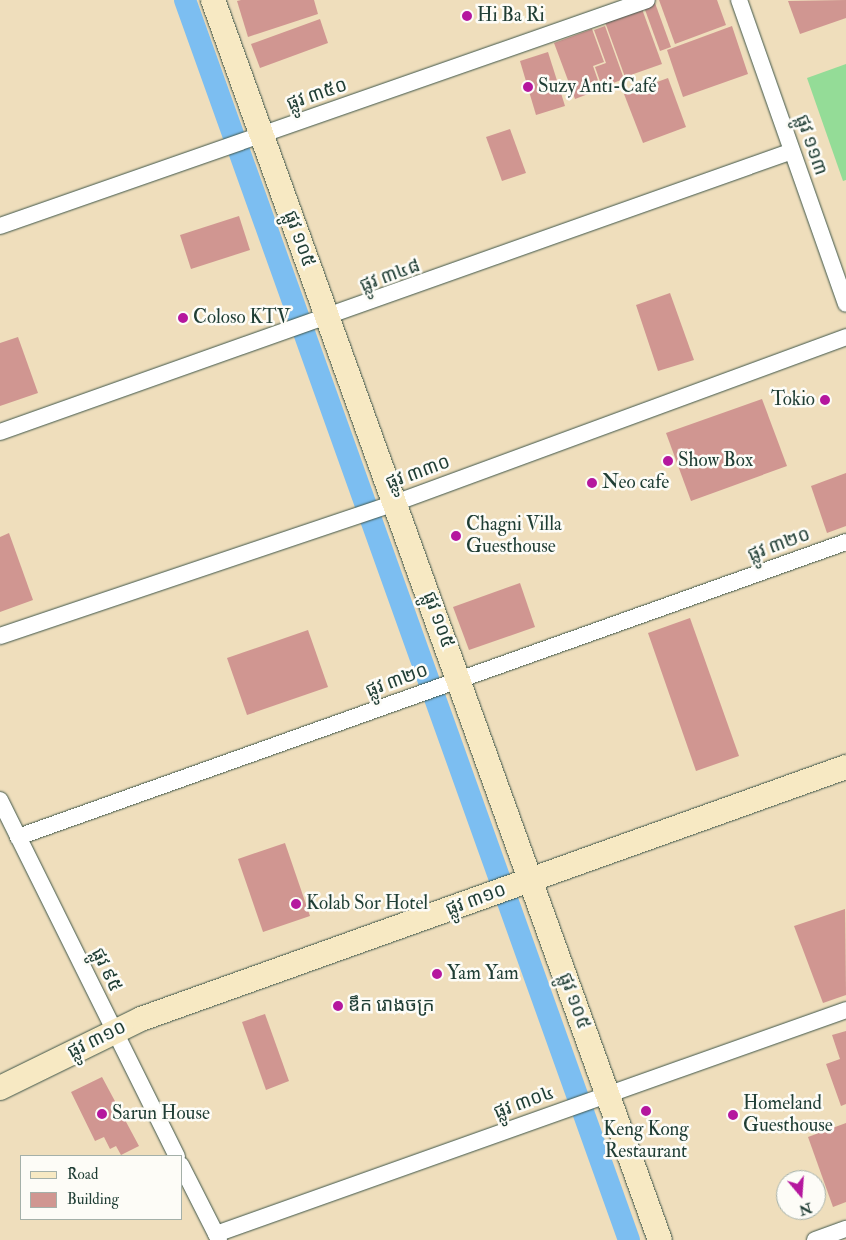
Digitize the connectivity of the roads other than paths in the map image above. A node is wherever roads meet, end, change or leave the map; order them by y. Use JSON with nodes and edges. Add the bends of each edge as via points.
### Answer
{"nodes":[{"id":1,"x":213,"y":0,"type":"edge"},
{"id":2,"x":647,"y":0,"type":"edge"},
{"id":3,"x":738,"y":0,"type":"edge"},
{"id":4,"x":256,"y":138,"type":"junction"},
{"id":5,"x":792,"y":151,"type":"junction"},
{"id":6,"x":0,"y":226,"type":"edge"},
{"id":7,"x":846,"y":304,"type":"edge"},
{"id":8,"x":322,"y":321,"type":"junction"},
{"id":9,"x":846,"y":337,"type":"edge"},
{"id":10,"x":0,"y":432,"type":"edge"},
{"id":11,"x":388,"y":506,"type":"junction"},
{"id":12,"x":846,"y":542,"type":"edge"},
{"id":13,"x":0,"y":636,"type":"edge"},
{"id":14,"x":452,"y":683,"type":"junction"},
{"id":15,"x":846,"y":767,"type":"edge"},
{"id":16,"x":0,"y":800,"type":"edge"},
{"id":17,"x":18,"y":837,"type":"junction"},
{"id":18,"x":522,"y":884,"type":"junction"},
{"id":19,"x":846,"y":1010,"type":"edge"},
{"id":20,"x":114,"y":1031,"type":"junction"},
{"id":21,"x":0,"y":1088,"type":"edge"},
{"id":22,"x":600,"y":1098,"type":"junction"},
{"id":23,"x":176,"y":1155,"type":"edge"},
{"id":24,"x":182,"y":1167,"type":"edge"},
{"id":25,"x":846,"y":1229,"type":"edge"},
{"id":26,"x":218,"y":1237,"type":"edge"},
{"id":27,"x":660,"y":1240,"type":"edge"},
{"id":28,"x":815,"y":1240,"type":"edge"}],
"edges":[{"from":1,"to":4,"type":"street","name":"ផ្លូវ ១០៥"},
{"from":2,"to":4,"type":"street","name":"ផ្លូវ ៣៥០"},
{"from":3,"to":5,"type":"street","name":"ផ្លូវ ១១៣"},
{"from":4,"to":6,"type":"street","name":"ផ្លូវ ៣៥០"},
{"from":4,"to":8,"type":"street","name":"ផ្លូវ ១០៥"},
{"from":5,"to":7,"type":"street","name":"ផ្លូវ ១១៣"},
{"from":5,"to":8,"type":"street","name":"ផ្លូវ ៣៤៨"},
{"from":8,"to":10,"type":"street","name":"ផ្លូវ ៣៤៨"},
{"from":8,"to":11,"type":"street","name":"ផ្លូវ ១០៥"},
{"from":9,"to":11,"type":"street","name":"ផ្លូវ ៣៣០"},
{"from":11,"to":13,"type":"street","name":"ផ្លូវ ៣៣០"},
{"from":11,"to":14,"type":"street","name":"ផ្លូវ ១០៥"},
{"from":12,"to":14,"type":"street","name":"ផ្លូវ ៣២០"},
{"from":14,"to":17,"type":"street","name":"ផ្លូវ ៣២០"},
{"from":14,"to":18,"type":"street","name":"ផ្លូវ ១០៥"},
{"from":15,"to":18,"type":"street","name":"ផ្លូវ ៣១០"},
{"from":16,"to":17,"type":"street","name":"ផ្លូវ ៩៥"},
{"from":17,"to":20,"type":"street","name":"ផ្លូវ ៩៥"},
{"from":18,"to":20,"type":"street","name":"ផ្លូវ ៣១០"},
{"from":18,"to":22,"type":"street","name":"ផ្លូវ ១០៥"},
{"from":19,"to":22,"type":"street","name":"ផ្លូវ ៣០៤"},
{"from":20,"to":21,"type":"street","name":"ផ្លូវ ៣១០"},
{"from":20,"to":23,"type":"street","name":"ផ្លូវ ៩៥"},
{"from":22,"to":26,"type":"street","name":"ផ្លូវ ៣០៤"},
{"from":22,"to":27,"type":"street","name":"ផ្លូវ ១០៥"},
{"from":24,"to":26,"type":"street"},
{"from":25,"to":28,"type":"street"}]}
